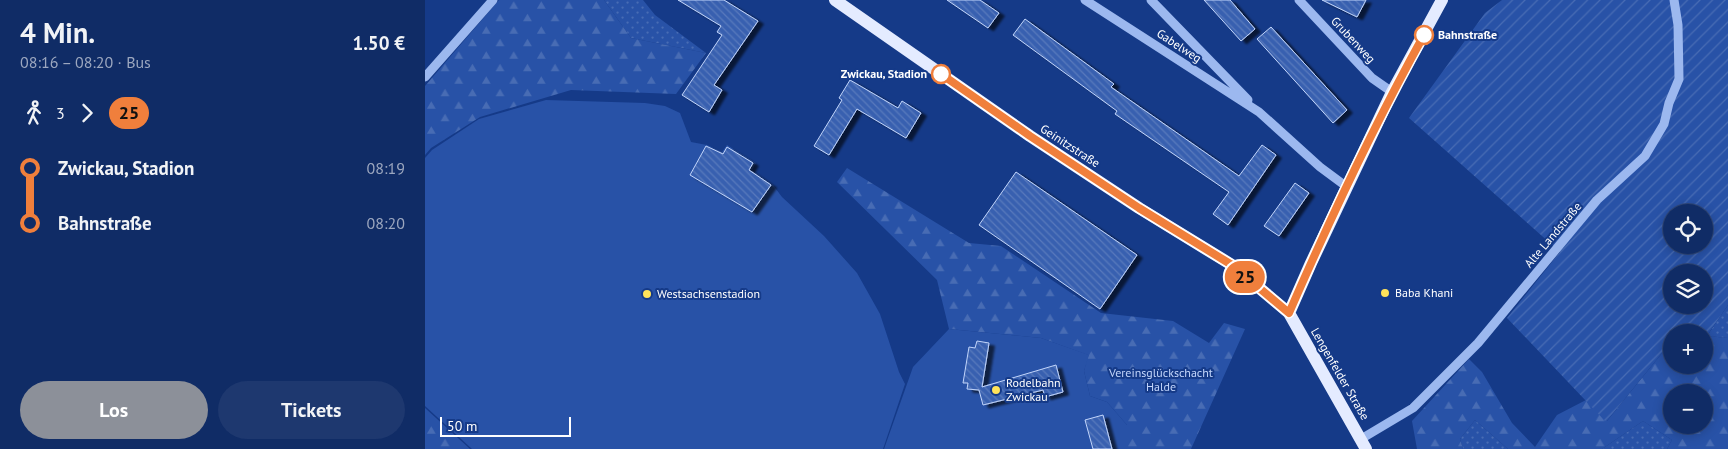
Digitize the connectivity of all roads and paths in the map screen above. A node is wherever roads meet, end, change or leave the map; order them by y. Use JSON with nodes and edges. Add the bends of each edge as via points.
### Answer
{"nodes":[{"id":1,"x":493,"y":0,"type":"edge"},
{"id":2,"x":835,"y":0,"type":"edge"},
{"id":3,"x":1085,"y":0,"type":"edge"},
{"id":4,"x":1151,"y":0,"type":"edge"},
{"id":5,"x":1442,"y":0,"type":"edge"},
{"id":6,"x":1674,"y":0,"type":"edge"},
{"id":7,"x":1303,"y":2,"type":"edge"},
{"id":8,"x":425,"y":77,"type":"edge"},
{"id":9,"x":1392,"y":92,"type":"junction"},
{"id":10,"x":1259,"y":112,"type":"junction"},
{"id":11,"x":1347,"y":187,"type":"junction"},
{"id":12,"x":1289,"y":313,"type":"junction"},
{"id":13,"x":1364,"y":444,"type":"edge"}],
"edges":[{"from":1,"to":8,"type":"street"},
{"from":2,"to":12,"type":"main road","name":"Geinitzstraße","via":[[1030,136],[1232,265]]},
{"from":3,"to":10,"type":"street","name":"Gabelweg"},
{"from":4,"to":10,"type":"street","name":"Gabelweg"},
{"from":5,"to":9,"type":"main road"},
{"from":6,"to":13,"type":"street","name":"Alte Landstraße","via":[[1679,79],[1664,124],[1645,156],[1597,200],[1478,344],[1413,408]]},
{"from":7,"to":9,"type":"street","name":"Grubenweg","via":[[1371,78]]},
{"from":9,"to":11,"type":"main road"},
{"from":10,"to":11,"type":"street","name":"Gabelweg"},
{"from":11,"to":12,"type":"main road"},
{"from":12,"to":13,"type":"main road","name":"Lengenfelder Straße"}]}
